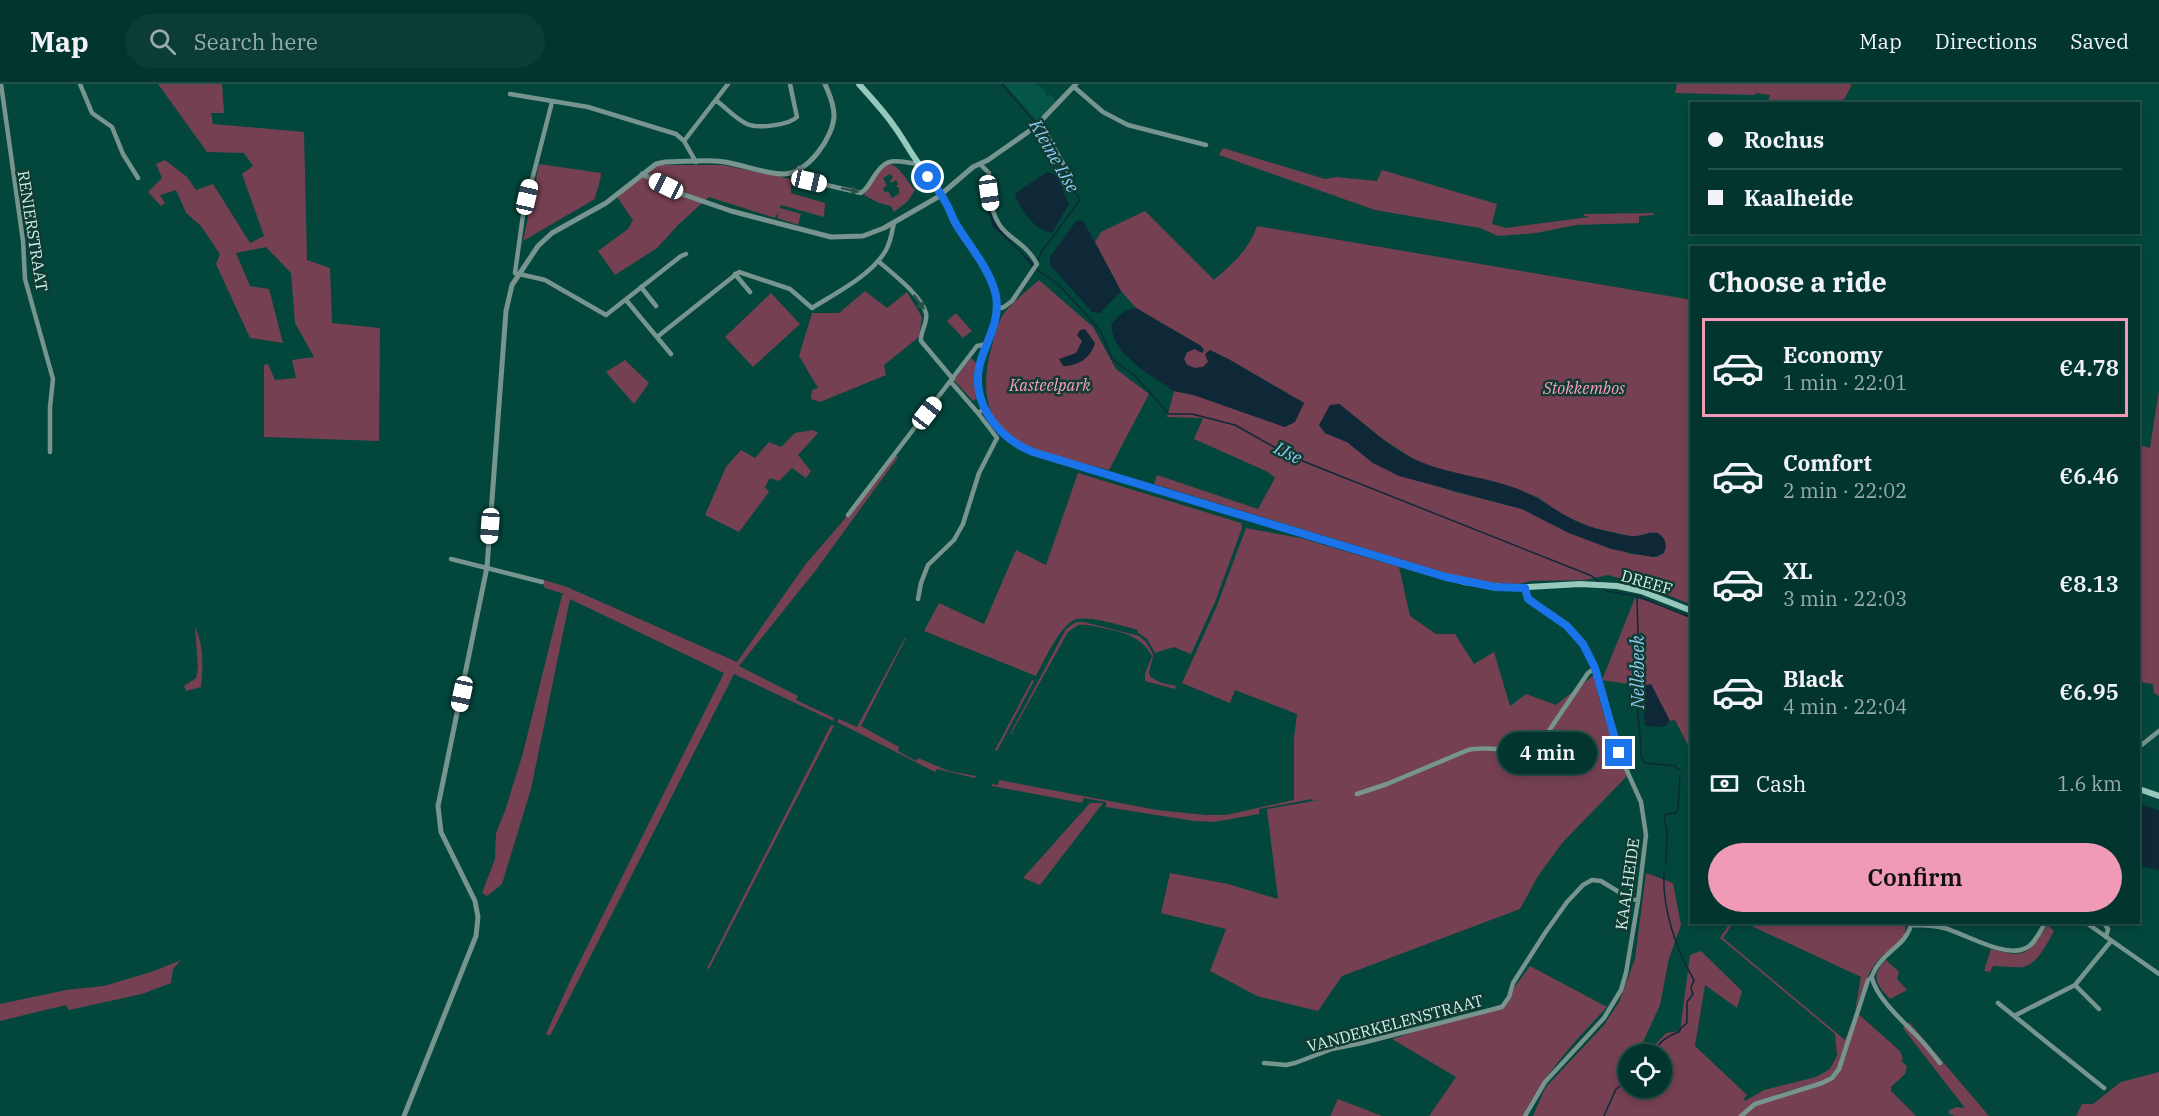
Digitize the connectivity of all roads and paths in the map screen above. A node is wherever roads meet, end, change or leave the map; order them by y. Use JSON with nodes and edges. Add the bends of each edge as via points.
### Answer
{"nodes":[{"id":1,"x":1,"y":84,"type":"edge"},
{"id":2,"x":80,"y":84,"type":"edge"},
{"id":3,"x":728,"y":84,"type":"edge"},
{"id":4,"x":790,"y":84,"type":"edge"},
{"id":5,"x":825,"y":84,"type":"edge"},
{"id":6,"x":859,"y":84,"type":"edge"},
{"id":7,"x":1075,"y":85,"type":"edge"},
{"id":8,"x":510,"y":94,"type":"dead end"},
{"id":9,"x":717,"y":101,"type":"junction"},
{"id":10,"x":552,"y":102,"type":"junction"},
{"id":11,"x":1038,"y":124,"type":"junction"},
{"id":12,"x":684,"y":141,"type":"junction"},
{"id":13,"x":1206,"y":145,"type":"dead end"},
{"id":14,"x":696,"y":162,"type":"junction"},
{"id":15,"x":919,"y":164,"type":"junction"},
{"id":16,"x":980,"y":164,"type":"junction"},
{"id":17,"x":799,"y":168,"type":"junction"},
{"id":18,"x":642,"y":174,"type":"junction"},
{"id":19,"x":1069,"y":174,"type":"dead end"},
{"id":20,"x":138,"y":178,"type":"dead end"},
{"id":21,"x":942,"y":195,"type":"junction"},
{"id":22,"x":894,"y":222,"type":"junction"},
{"id":23,"x":686,"y":254,"type":"dead end"},
{"id":24,"x":878,"y":261,"type":"junction"},
{"id":25,"x":518,"y":274,"type":"junction"},
{"id":26,"x":736,"y":274,"type":"junction"},
{"id":27,"x":641,"y":287,"type":"junction"},
{"id":28,"x":750,"y":292,"type":"dead end"},
{"id":29,"x":626,"y":300,"type":"junction"},
{"id":30,"x":656,"y":306,"type":"dead end"},
{"id":31,"x":997,"y":309,"type":"junction"},
{"id":32,"x":657,"y":337,"type":"junction"},
{"id":33,"x":987,"y":344,"type":"junction"},
{"id":34,"x":671,"y":354,"type":"dead end"},
{"id":35,"x":952,"y":381,"type":"junction"},
{"id":36,"x":984,"y":409,"type":"junction"},
{"id":37,"x":978,"y":413,"type":"junction"},
{"id":38,"x":50,"y":452,"type":"dead end"},
{"id":39,"x":848,"y":515,"type":"dead end"},
{"id":40,"x":451,"y":559,"type":"dead end"},
{"id":41,"x":487,"y":567,"type":"junction"},
{"id":42,"x":542,"y":582,"type":"dead end"},
{"id":43,"x":1525,"y":588,"type":"junction"},
{"id":44,"x":918,"y":599,"type":"dead end"},
{"id":45,"x":1690,"y":610,"type":"edge"},
{"id":46,"x":1595,"y":668,"type":"junction"},
{"id":47,"x":2159,"y":731,"type":"edge"},
{"id":48,"x":2140,"y":746,"type":"edge"},
{"id":49,"x":2140,"y":789,"type":"edge"},
{"id":50,"x":1357,"y":794,"type":"dead end"},
{"id":51,"x":2159,"y":796,"type":"edge"},
{"id":52,"x":1638,"y":901,"type":"junction"},
{"id":53,"x":1911,"y":924,"type":"edge"},
{"id":54,"x":2045,"y":924,"type":"edge"},
{"id":55,"x":2088,"y":924,"type":"edge"},
{"id":56,"x":2104,"y":924,"type":"edge"},
{"id":57,"x":2109,"y":939,"type":"junction"},
{"id":58,"x":2159,"y":974,"type":"edge"},
{"id":59,"x":1872,"y":978,"type":"junction"},
{"id":60,"x":2075,"y":985,"type":"junction"},
{"id":61,"x":1998,"y":1003,"type":"dead end"},
{"id":62,"x":2099,"y":1009,"type":"dead end"},
{"id":63,"x":2014,"y":1016,"type":"junction"},
{"id":64,"x":1264,"y":1063,"type":"dead end"},
{"id":65,"x":1940,"y":1063,"type":"dead end"},
{"id":66,"x":2104,"y":1088,"type":"dead end"},
{"id":67,"x":404,"y":1116,"type":"edge"},
{"id":68,"x":1525,"y":1116,"type":"edge"},
{"id":69,"x":1741,"y":1116,"type":"edge"}],
"edges":[{"from":1,"to":38,"type":"street","name":"RENIERSTRAAT","via":[[26,279],[53,379]]},
{"from":2,"to":20,"type":"street","via":[[92,114],[112,127]]},
{"from":3,"to":9,"type":"street"},
{"from":4,"to":9,"type":"street","via":[[797,117],[775,125],[748,124]]},
{"from":5,"to":17,"type":"street","via":[[833,106],[832,126],[823,147]]},
{"from":6,"to":15,"type":"main road","via":[[894,125]]},
{"from":7,"to":11,"type":"street"},
{"from":7,"to":13,"type":"street","via":[[1103,112],[1128,125]]},
{"from":8,"to":10,"type":"street"},
{"from":9,"to":12,"type":"street"},
{"from":10,"to":12,"type":"street","via":[[623,117],[676,134]]},
{"from":10,"to":25,"type":"street","via":[[523,214],[514,271]]},
{"from":11,"to":16,"type":"street"},
{"from":11,"to":19,"type":"street"},
{"from":12,"to":14,"type":"street"},
{"from":14,"to":17,"type":"street","via":[[723,162],[782,174]]},
{"from":14,"to":18,"type":"street","via":[[665,162]]},
{"from":17,"to":15,"type":"street","one_way":true,"via":[[809,181],[861,193],[885,162]]},
{"from":15,"to":21,"type":"main road"},
{"from":16,"to":21,"type":"street"},
{"from":16,"to":31,"type":"street","via":[[989,173],[995,220],[1036,263],[1012,301]]},
{"from":18,"to":22,"type":"street","via":[[704,202],[831,237],[863,236]]},
{"from":18,"to":25,"type":"street","via":[[606,202],[552,233]]},
{"from":21,"to":22,"type":"street"},
{"from":21,"to":31,"type":"main road","via":[[990,278]]},
{"from":22,"to":24,"type":"street","via":[[890,242]]},
{"from":23,"to":27,"type":"street"},
{"from":24,"to":26,"type":"street","via":[[843,290],[812,308],[790,289]]},
{"from":24,"to":35,"type":"street","one_way":true,"via":[[902,281],[922,306],[926,319],[921,341]]},
{"from":25,"to":29,"type":"street","via":[[545,280],[603,315]]},
{"from":25,"to":41,"type":"street","via":[[506,311]]},
{"from":26,"to":28,"type":"street"},
{"from":26,"to":32,"type":"street"},
{"from":27,"to":29,"type":"street"},
{"from":27,"to":30,"type":"street"},
{"from":29,"to":32,"type":"street"},
{"from":31,"to":33,"type":"main road"},
{"from":32,"to":34,"type":"street"},
{"from":33,"to":35,"type":"street","via":[[977,346]]},
{"from":33,"to":36,"type":"main road","via":[[978,374]]},
{"from":35,"to":37,"type":"street"},
{"from":35,"to":39,"type":"street"},
{"from":36,"to":37,"type":"street"},
{"from":36,"to":43,"type":"main road","name":"DREEF","via":[[1000,432],[1033,452],[1446,577],[1488,586]]},
{"from":37,"to":44,"type":"street","via":[[997,438],[979,473],[963,524],[954,540],[928,565]]},
{"from":40,"to":41,"type":"street"},
{"from":41,"to":42,"type":"street"},
{"from":41,"to":67,"type":"street","via":[[438,806],[441,832],[475,901],[476,936]]},
{"from":43,"to":45,"type":"main road","name":"DREEF","via":[[1606,585],[1641,591]]},
{"from":43,"to":46,"type":"street","name":"KAALHEIDE","via":[[1528,599],[1575,634]]},
{"from":46,"to":50,"type":"street","via":[[1542,741],[1534,746],[1520,750],[1468,750]]},
{"from":46,"to":52,"type":"street","name":"KAALHEIDE","via":[[1614,742],[1644,814],[1646,835]]},
{"from":47,"to":48,"type":"street"},
{"from":49,"to":51,"type":"main road"},
{"from":52,"to":64,"type":"street","name":"VANDERKELENSTRAAT","via":[[1601,881],[1583,885],[1545,933],[1502,1007],[1332,1049],[1295,1063]]},
{"from":52,"to":68,"type":"street","name":"KAALHEIDE","via":[[1621,990],[1604,1018],[1545,1082]]},
{"from":53,"to":54,"type":"street","via":[[1947,928],[1971,940],[2014,951],[2031,945]]},
{"from":53,"to":59,"type":"street","via":[[1905,939],[1879,962]]},
{"from":55,"to":57,"type":"street"},
{"from":56,"to":57,"type":"street"},
{"from":57,"to":58,"type":"street"},
{"from":57,"to":60,"type":"street"},
{"from":59,"to":65,"type":"street","via":[[1901,1020]]},
{"from":59,"to":69,"type":"street","via":[[1865,987],[1839,1069],[1832,1078],[1755,1104]]},
{"from":60,"to":62,"type":"street"},
{"from":60,"to":63,"type":"street"},
{"from":61,"to":63,"type":"street"},
{"from":63,"to":66,"type":"street"}]}
